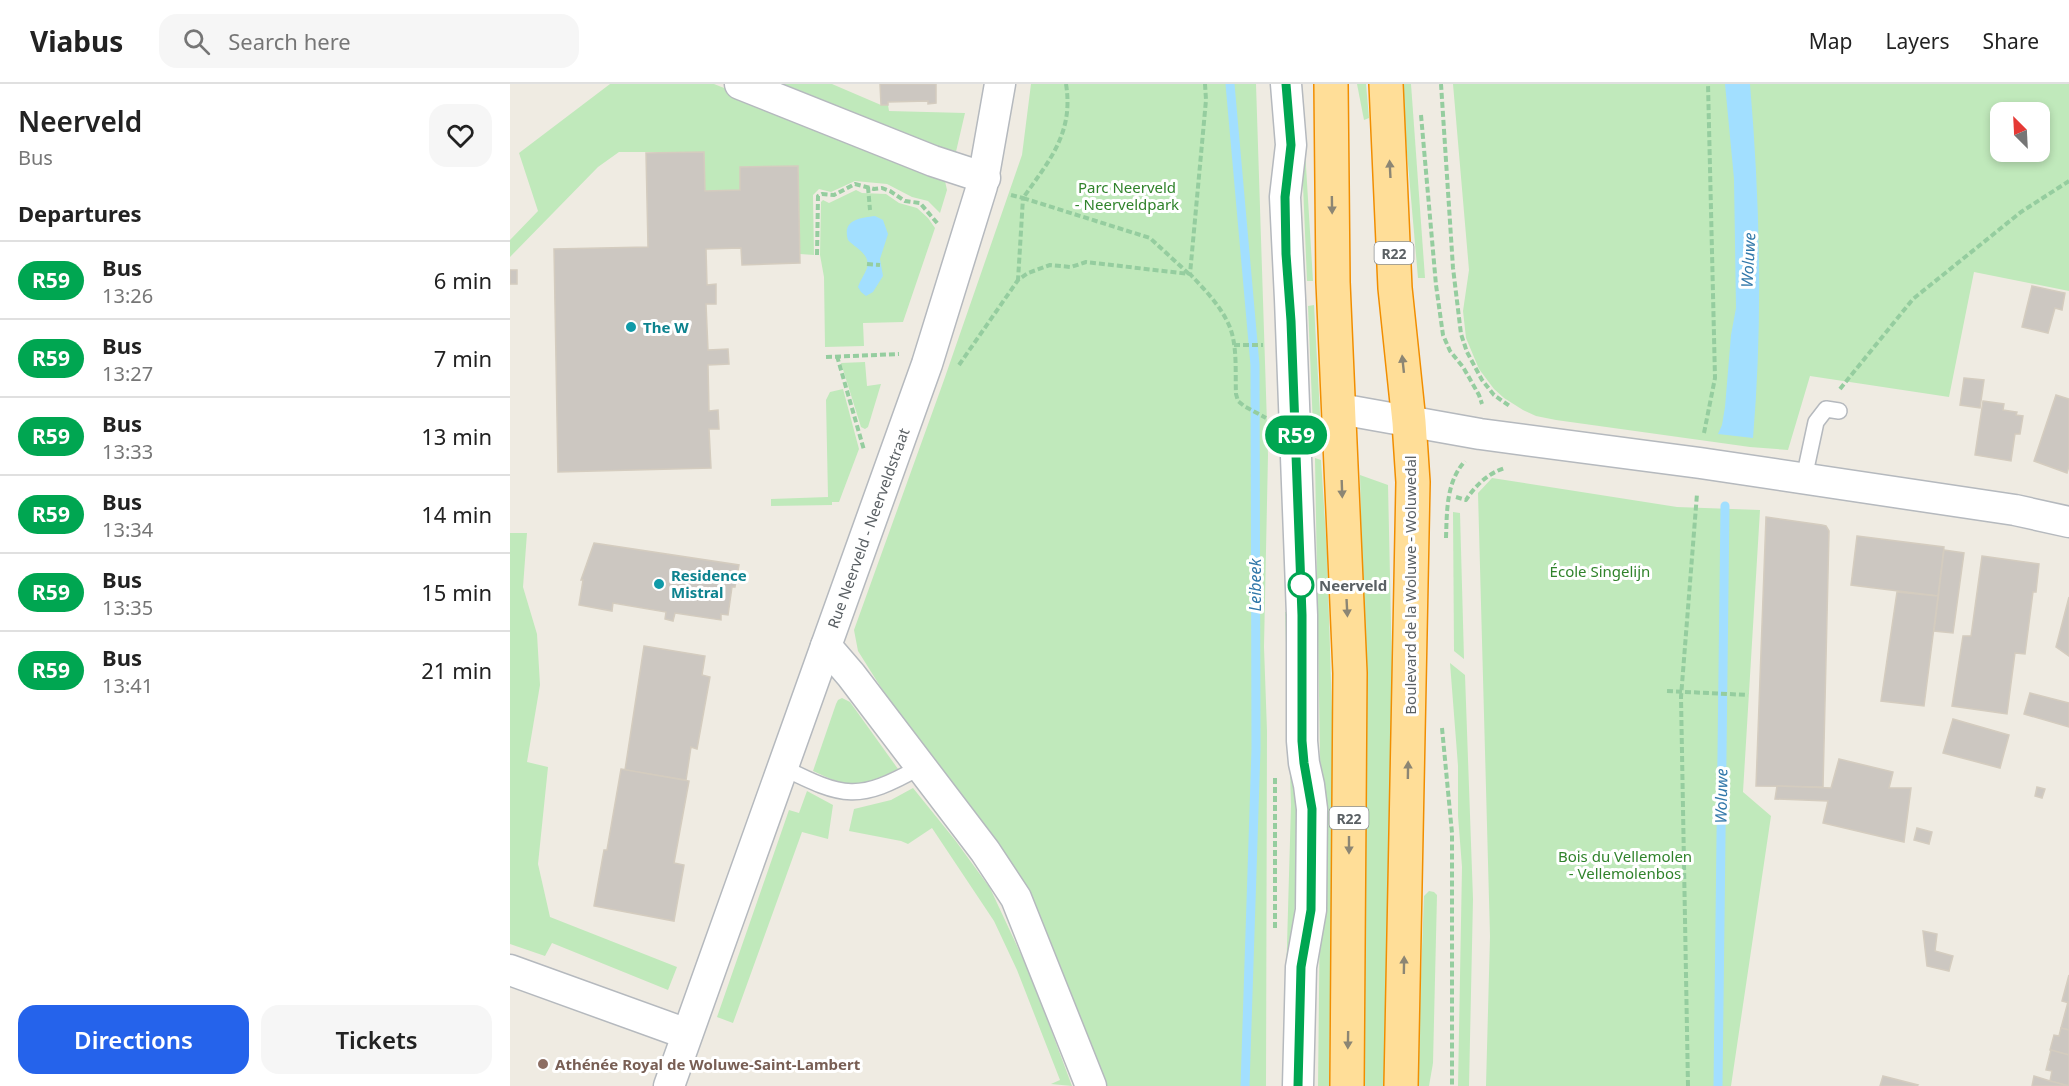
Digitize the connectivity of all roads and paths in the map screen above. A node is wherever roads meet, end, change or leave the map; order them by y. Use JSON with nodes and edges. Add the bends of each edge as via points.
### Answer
{"nodes":[{"id":1,"x":740,"y":84,"type":"edge"},
{"id":2,"x":1000,"y":84,"type":"edge"},
{"id":3,"x":1066,"y":84,"type":"edge"},
{"id":4,"x":1205,"y":84,"type":"edge"},
{"id":5,"x":1286,"y":84,"type":"edge"},
{"id":6,"x":1331,"y":84,"type":"edge"},
{"id":7,"x":1386,"y":84,"type":"edge"},
{"id":8,"x":1441,"y":84,"type":"edge"},
{"id":9,"x":1708,"y":84,"type":"edge"},
{"id":10,"x":1420,"y":108,"type":"dead end"},
{"id":11,"x":984,"y":178,"type":"junction"},
{"id":12,"x":2069,"y":181,"type":"edge"},
{"id":13,"x":868,"y":187,"type":"junction"},
{"id":14,"x":1023,"y":198,"type":"junction"},
{"id":15,"x":870,"y":210,"type":"dead end"},
{"id":16,"x":943,"y":230,"type":"dead end"},
{"id":17,"x":817,"y":255,"type":"dead end"},
{"id":18,"x":867,"y":264,"type":"dead end"},
{"id":19,"x":880,"y":265,"type":"dead end"},
{"id":20,"x":1190,"y":274,"type":"junction"},
{"id":21,"x":1018,"y":280,"type":"junction"},
{"id":22,"x":1234,"y":345,"type":"junction"},
{"id":23,"x":1264,"y":345,"type":"dead end"},
{"id":24,"x":899,"y":354,"type":"dead end"},
{"id":25,"x":837,"y":356,"type":"junction"},
{"id":26,"x":826,"y":357,"type":"dead end"},
{"id":27,"x":952,"y":368,"type":"dead end"},
{"id":28,"x":1846,"y":381,"type":"dead end"},
{"id":29,"x":1340,"y":409,"type":"junction"},
{"id":30,"x":1515,"y":410,"type":"dead end"},
{"id":31,"x":1839,"y":411,"type":"dead end"},
{"id":32,"x":1272,"y":420,"type":"dead end"},
{"id":33,"x":1409,"y":422,"type":"junction"},
{"id":34,"x":1479,"y":434,"type":"junction"},
{"id":35,"x":1702,"y":441,"type":"dead end"},
{"id":36,"x":865,"y":451,"type":"dead end"},
{"id":37,"x":1512,"y":466,"type":"dead end"},
{"id":38,"x":1804,"y":478,"type":"junction"},
{"id":39,"x":1698,"y":494,"type":"dead end"},
{"id":40,"x":1456,"y":497,"type":"dead end"},
{"id":41,"x":2069,"y":522,"type":"edge"},
{"id":42,"x":1445,"y":546,"type":"dead end"},
{"id":43,"x":826,"y":646,"type":"junction"},
{"id":44,"x":1667,"y":691,"type":"dead end"},
{"id":45,"x":1748,"y":695,"type":"dead end"},
{"id":46,"x":1442,"y":728,"type":"dead end"},
{"id":47,"x":782,"y":767,"type":"junction"},
{"id":48,"x":920,"y":767,"type":"junction"},
{"id":49,"x":510,"y":970,"type":"edge"},
{"id":50,"x":687,"y":1034,"type":"junction"},
{"id":51,"x":669,"y":1086,"type":"edge"},
{"id":52,"x":1091,"y":1086,"type":"edge"},
{"id":53,"x":1298,"y":1086,"type":"edge"},
{"id":54,"x":1347,"y":1086,"type":"edge"},
{"id":55,"x":1401,"y":1086,"type":"edge"},
{"id":56,"x":1452,"y":1086,"type":"edge"},
{"id":57,"x":1688,"y":1086,"type":"edge"}],
"edges":[{"from":1,"to":11,"type":"street"},
{"from":2,"to":11,"type":"street","name":"Rue Neerveld - Neerveldstraat"},
{"from":3,"to":14,"type":"path","via":[[1068,98],[1062,138]]},
{"from":4,"to":20,"type":"path"},
{"from":5,"to":53,"type":"street","via":[[1291,145],[1285,197],[1286,243],[1302,615],[1302,741],[1312,809],[1311,910],[1301,967]]},
{"from":6,"to":29,"type":"highway","number":"R22","one_way":true,"via":[[1333,282]]},
{"from":33,"to":7,"type":"highway","name":"Boulevard de la Woluwe - Woluwedal","number":"R22","one_way":true,"via":[[1395,288]]},
{"from":8,"to":30,"type":"path","via":[[1461,334],[1482,380]]},
{"from":9,"to":35,"type":"path","via":[[1715,378]]},
{"from":10,"to":34,"type":"path","via":[[1443,335],[1479,395],[1484,410]]},
{"from":11,"to":43,"type":"street","name":"Rue Neerveld - Neerveldstraat","via":[[927,364]]},
{"from":12,"to":28,"type":"path","via":[[2021,212],[1913,299]]},
{"from":13,"to":15,"type":"path"},
{"from":13,"to":16,"type":"path","via":[[920,203]]},
{"from":13,"to":17,"type":"path","via":[[855,184],[834,195],[818,196]]},
{"from":14,"to":20,"type":"path","via":[[1150,238]]},
{"from":14,"to":21,"type":"path"},
{"from":18,"to":19,"type":"path"},
{"from":20,"to":21,"type":"path","via":[[1086,262],[1071,267],[1050,265]]},
{"from":20,"to":22,"type":"path","via":[[1211,296],[1229,324]]},
{"from":21,"to":27,"type":"path","via":[[962,362]]},
{"from":22,"to":23,"type":"path"},
{"from":22,"to":32,"type":"path","via":[[1238,401]]},
{"from":24,"to":25,"type":"path"},
{"from":25,"to":26,"type":"path"},
{"from":25,"to":36,"type":"path"},
{"from":29,"to":33,"type":"street"},
{"from":29,"to":54,"type":"highway","number":"R22","one_way":true,"via":[[1350,673]]},
{"from":31,"to":38,"type":"lane","via":[[1826,409],[1816,422]]},
{"from":33,"to":34,"type":"street"},
{"from":55,"to":33,"type":"highway","name":"Boulevard de la Woluwe - Woluwedal","number":"R22","one_way":true,"via":[[1413,482]]},
{"from":34,"to":38,"type":"street"},
{"from":34,"to":42,"type":"path","via":[[1472,454],[1456,471],[1448,494]]},
{"from":37,"to":40,"type":"path","via":[[1485,479],[1466,500]]},
{"from":38,"to":41,"type":"street","via":[[2016,510]]},
{"from":39,"to":57,"type":"path","via":[[1681,697]]},
{"from":43,"to":47,"type":"street"},
{"from":43,"to":48,"type":"street","name":"Rue Neerveld - Neerveldstraat"},
{"from":44,"to":45,"type":"path","bridge":true},
{"from":46,"to":56,"type":"path","via":[[1452,833]]},
{"from":47,"to":48,"type":"lane","via":[[837,791],[858,793],[899,780]]},
{"from":47,"to":50,"type":"street"},
{"from":48,"to":52,"type":"street","name":"Rue Neerveld - Neerveldstraat","via":[[1016,898]]},
{"from":49,"to":50,"type":"street"},
{"from":50,"to":51,"type":"street"}]}
